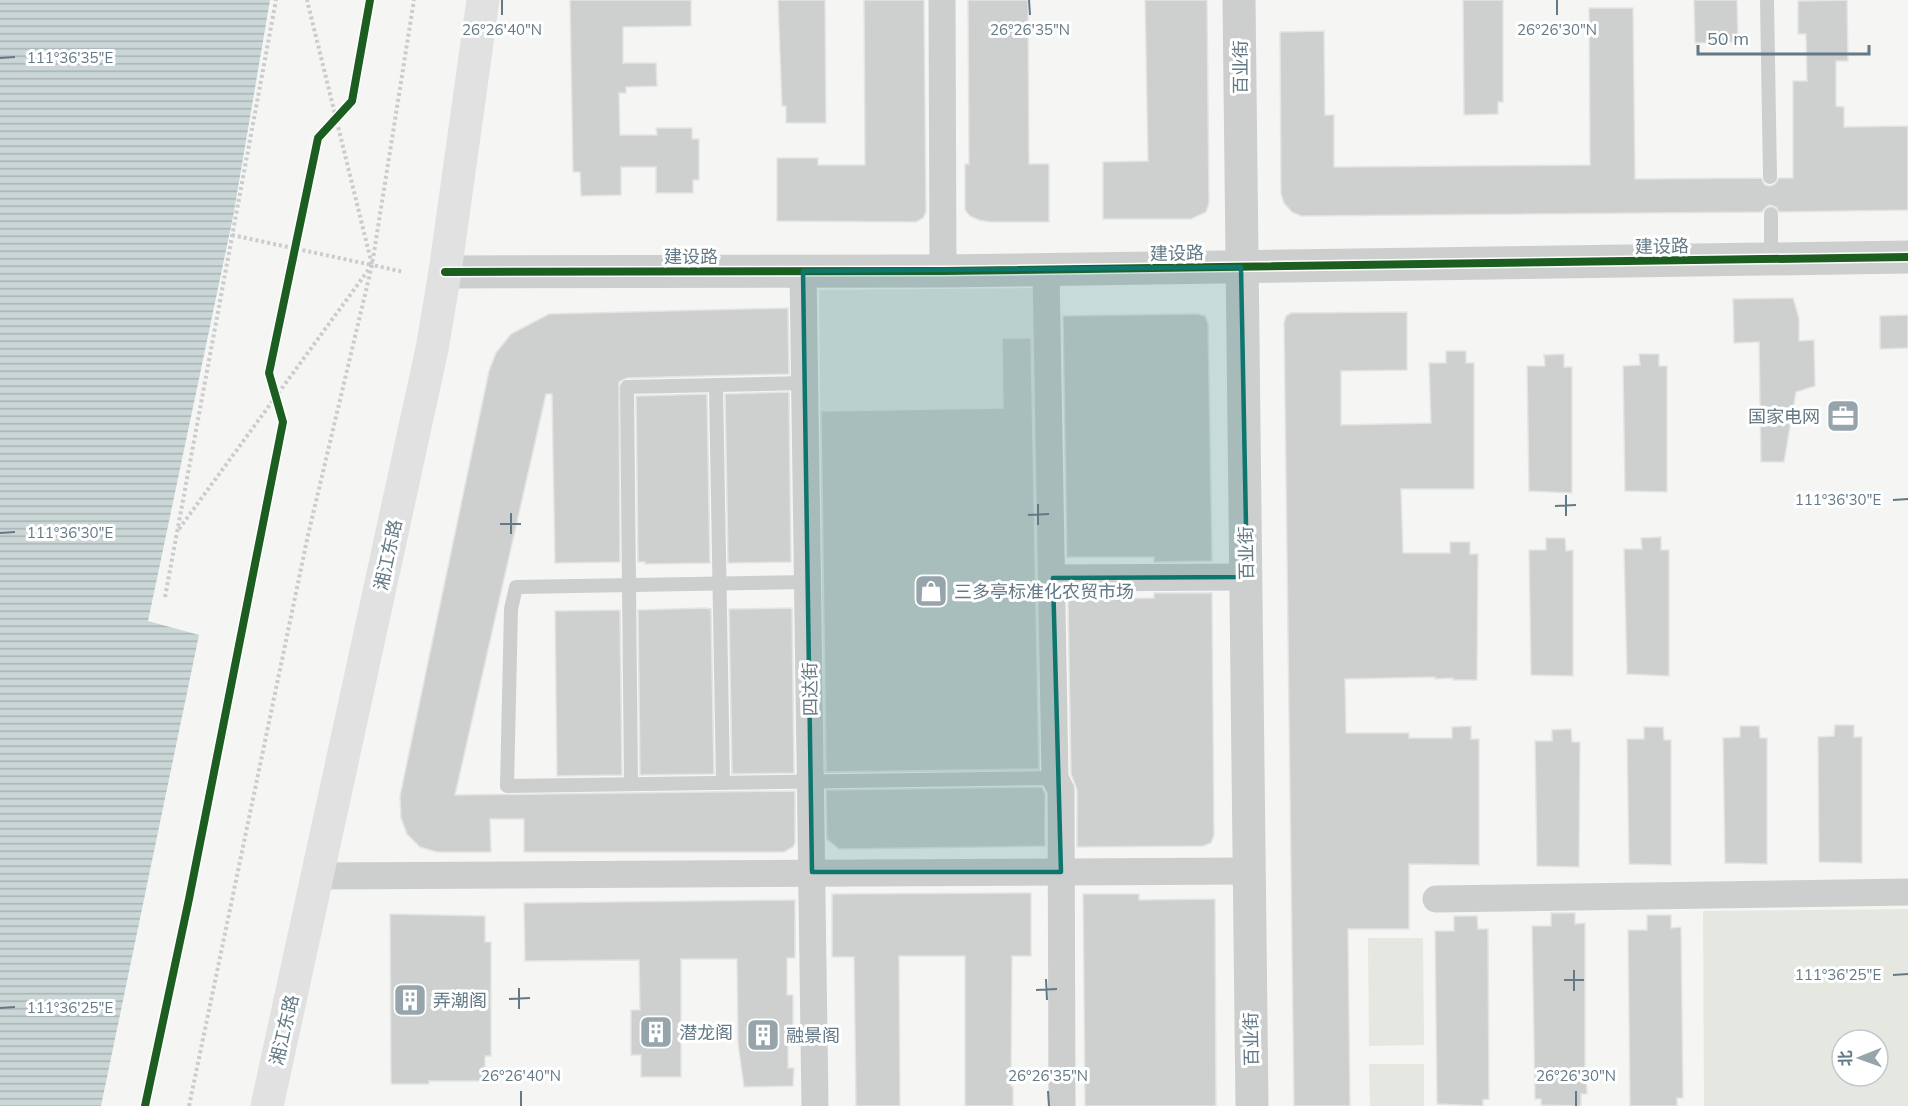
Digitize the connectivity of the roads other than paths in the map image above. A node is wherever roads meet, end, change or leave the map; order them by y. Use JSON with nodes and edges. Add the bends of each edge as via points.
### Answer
{"nodes":[{"id":1,"x":483,"y":0,"type":"edge"},
{"id":2,"x":942,"y":0,"type":"edge"},
{"id":3,"x":1239,"y":0,"type":"edge"},
{"id":4,"x":1767,"y":0,"type":"edge"},
{"id":5,"x":1770,"y":177,"type":"dead end"},
{"id":6,"x":1771,"y":214,"type":"dead end"},
{"id":7,"x":1908,"y":257,"type":"edge"},
{"id":8,"x":1771,"y":259,"type":"junction"},
{"id":9,"x":1241,"y":267,"type":"junction"},
{"id":10,"x":1046,"y":269,"type":"junction"},
{"id":11,"x":803,"y":271,"type":"junction"},
{"id":12,"x":943,"y":271,"type":"junction"},
{"id":13,"x":446,"y":272,"type":"junction"},
{"id":14,"x":805,"y":383,"type":"junction"},
{"id":15,"x":716,"y":385,"type":"junction"},
{"id":16,"x":1247,"y":577,"type":"junction"},
{"id":17,"x":1053,"y":578,"type":"junction"},
{"id":18,"x":808,"y":582,"type":"junction"},
{"id":19,"x":719,"y":583,"type":"junction"},
{"id":20,"x":629,"y":584,"type":"junction"},
{"id":21,"x":1055,"y":778,"type":"junction"},
{"id":22,"x":811,"y":782,"type":"junction"},
{"id":23,"x":723,"y":783,"type":"junction"},
{"id":24,"x":631,"y":784,"type":"junction"},
{"id":25,"x":812,"y":872,"type":"junction"},
{"id":26,"x":1061,"y":872,"type":"junction"},
{"id":27,"x":1248,"y":872,"type":"junction"},
{"id":28,"x":319,"y":876,"type":"junction"},
{"id":29,"x":1908,"y":892,"type":"edge"},
{"id":30,"x":1436,"y":899,"type":"dead end"},
{"id":31,"x":267,"y":1106,"type":"edge"},
{"id":32,"x":815,"y":1106,"type":"edge"},
{"id":33,"x":1062,"y":1106,"type":"edge"},
{"id":34,"x":1252,"y":1106,"type":"edge"}],
"edges":[{"from":1,"to":13,"type":"main road","name":"湘江东路"},
{"from":2,"to":12,"type":"street"},
{"from":3,"to":9,"type":"street","name":"百业街"},
{"from":4,"to":5,"type":"lane"},
{"from":6,"to":8,"type":"lane"},
{"from":7,"to":8,"type":"street","name":"建设路"},
{"from":8,"to":9,"type":"street","name":"建设路"},
{"from":9,"to":10,"type":"street","name":"建设路"},
{"from":9,"to":16,"type":"street","name":"百业街"},
{"from":10,"to":12,"type":"street","name":"建设路"},
{"from":10,"to":17,"type":"street"},
{"from":11,"to":12,"type":"street","name":"建设路"},
{"from":11,"to":13,"type":"street","name":"建设路"},
{"from":11,"to":14,"type":"street","name":"四达街"},
{"from":13,"to":28,"type":"main road","name":"湘江东路"},
{"from":14,"to":15,"type":"lane"},
{"from":14,"to":18,"type":"street","name":"四达街"},
{"from":15,"to":19,"type":"lane"},
{"from":15,"to":20,"type":"lane","via":[[627,387]]},
{"from":16,"to":17,"type":"street"},
{"from":16,"to":27,"type":"street","name":"百业街"},
{"from":17,"to":21,"type":"street"},
{"from":18,"to":19,"type":"lane"},
{"from":18,"to":22,"type":"street","name":"四达街"},
{"from":19,"to":20,"type":"lane"},
{"from":19,"to":23,"type":"lane"},
{"from":20,"to":24,"type":"lane"},
{"from":20,"to":24,"type":"lane","via":[[516,587],[511,609],[507,786]]},
{"from":21,"to":22,"type":"lane"},
{"from":21,"to":26,"type":"street","via":[[1061,790]]},
{"from":22,"to":23,"type":"lane"},
{"from":22,"to":25,"type":"street","name":"四达街"},
{"from":23,"to":24,"type":"lane"},
{"from":25,"to":26,"type":"street"},
{"from":25,"to":28,"type":"street"},
{"from":25,"to":32,"type":"street","name":"四达街"},
{"from":26,"to":27,"type":"street"},
{"from":26,"to":33,"type":"street"},
{"from":27,"to":34,"type":"street","name":"百业街"},
{"from":28,"to":31,"type":"main road","name":"湘江东路"},
{"from":29,"to":30,"type":"street"}]}
